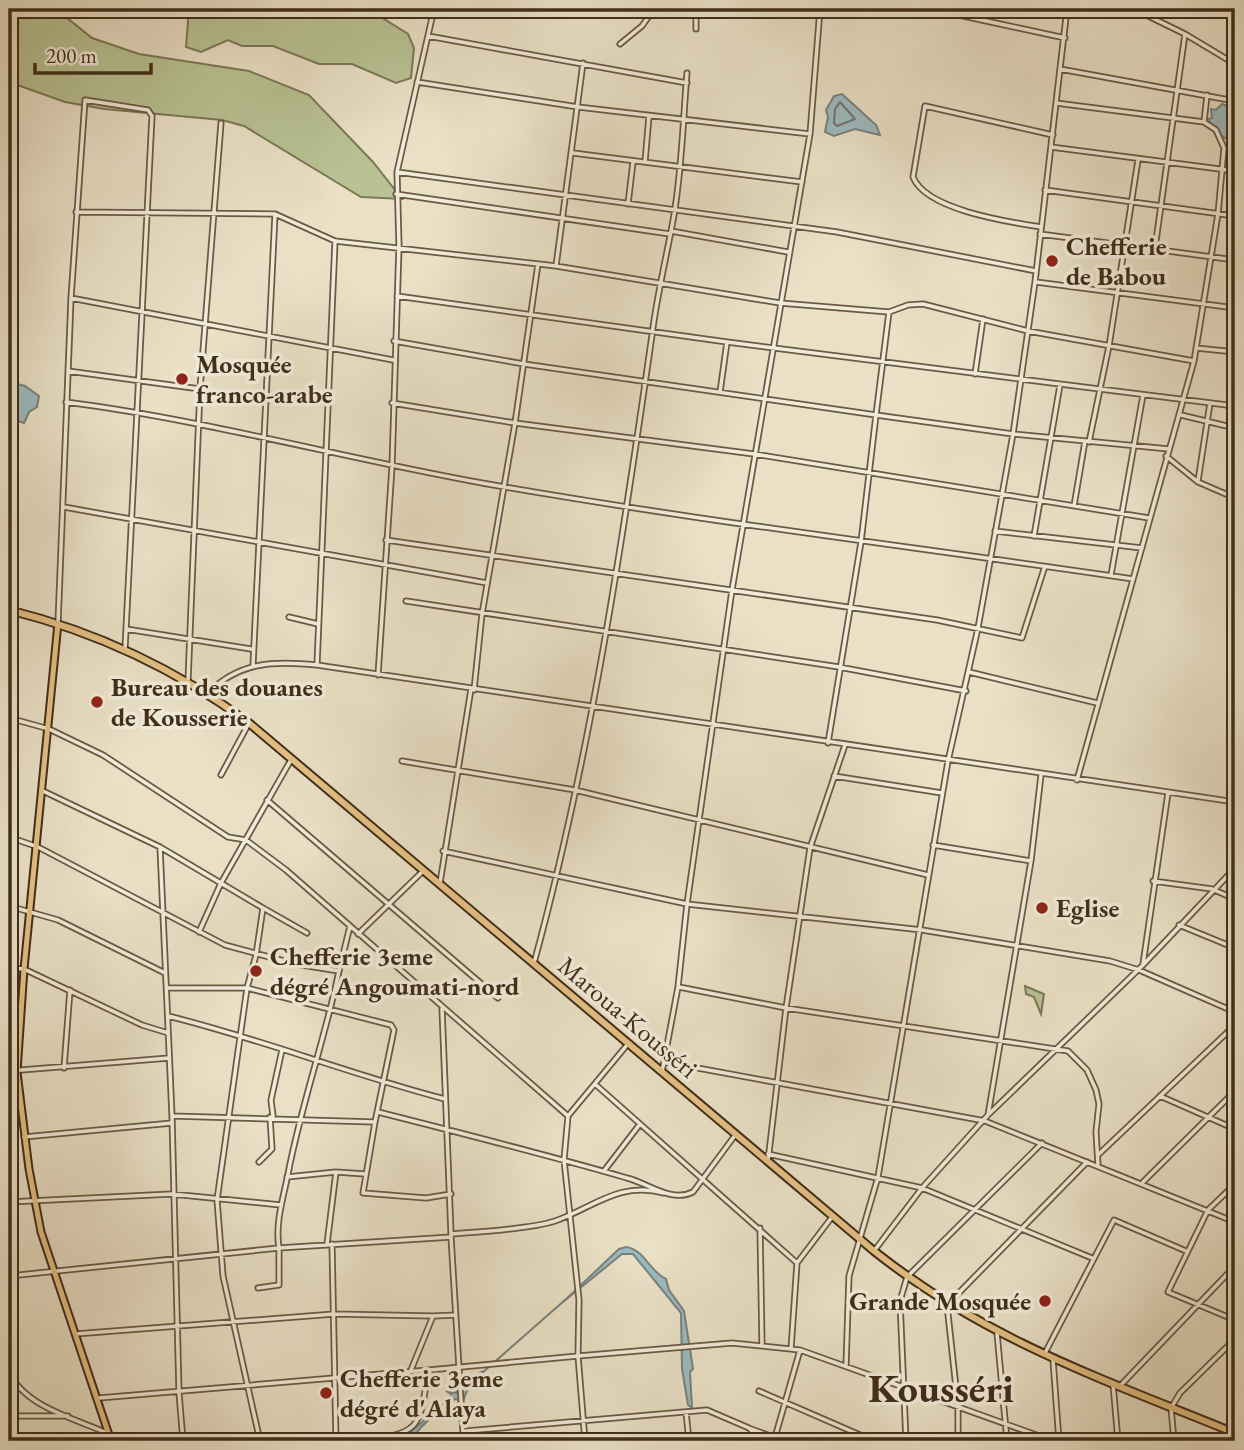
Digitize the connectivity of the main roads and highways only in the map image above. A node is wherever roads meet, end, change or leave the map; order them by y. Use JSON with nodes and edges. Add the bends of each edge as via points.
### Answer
{"nodes":[{"id":1,"x":9,"y":610,"type":"edge"},
{"id":2,"x":58,"y":623,"type":"junction"},
{"id":3,"x":1232,"y":1432,"type":"edge"},
{"id":4,"x":111,"y":1441,"type":"edge"}],
"edges":[{"from":1,"to":2,"type":"highway","name":"Maroua-Kousséri"},
{"from":2,"to":3,"type":"highway","name":"Maroua-Kousséri","via":[[125,649],[188,681],[249,723],[874,1251],[947,1305],[1044,1355]]},
{"from":2,"to":4,"type":"main road","via":[[17,1072],[24,1137],[52,1272]]}]}
